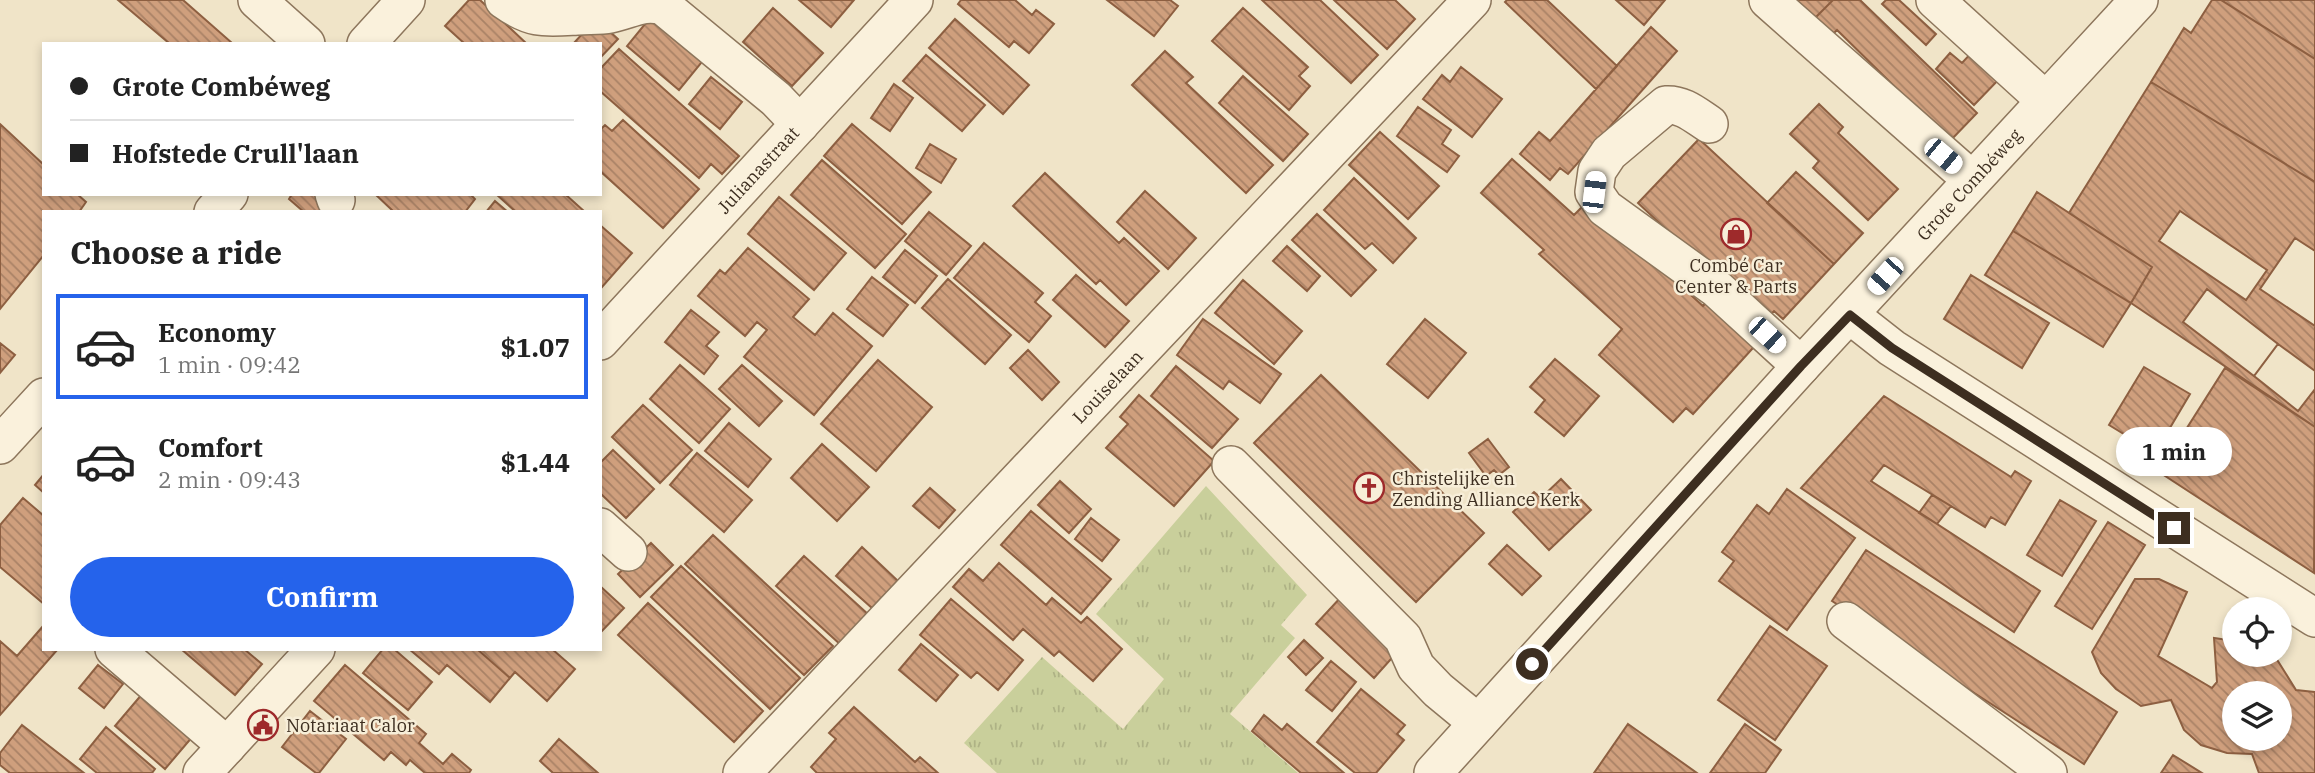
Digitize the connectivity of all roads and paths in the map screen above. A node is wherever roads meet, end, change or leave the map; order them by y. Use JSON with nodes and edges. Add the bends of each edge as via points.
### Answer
{"nodes":[{"id":1,"x":257,"y":0,"type":"edge"},
{"id":2,"x":406,"y":0,"type":"edge"},
{"id":3,"x":504,"y":0,"type":"edge"},
{"id":4,"x":914,"y":0,"type":"edge"},
{"id":5,"x":1472,"y":0,"type":"edge"},
{"id":6,"x":1768,"y":0,"type":"edge"},
{"id":7,"x":1935,"y":0,"type":"edge"},
{"id":8,"x":2139,"y":0,"type":"edge"},
{"id":9,"x":304,"y":42,"type":"edge"},
{"id":10,"x":368,"y":42,"type":"edge"},
{"id":11,"x":2045,"y":100,"type":"junction"},
{"id":12,"x":800,"y":124,"type":"junction"},
{"id":13,"x":1709,"y":124,"type":"dead end"},
{"id":14,"x":1972,"y":180,"type":"junction"},
{"id":15,"x":227,"y":196,"type":"edge"},
{"id":16,"x":215,"y":210,"type":"edge"},
{"id":17,"x":1850,"y":315,"type":"junction"},
{"id":18,"x":602,"y":339,"type":"edge"},
{"id":19,"x":1801,"y":366,"type":"junction"},
{"id":20,"x":42,"y":399,"type":"edge"},
{"id":21,"x":0,"y":445,"type":"edge"},
{"id":22,"x":1231,"y":465,"type":"dead end"},
{"id":23,"x":602,"y":529,"type":"edge"},
{"id":24,"x":628,"y":552,"type":"dead end"},
{"id":25,"x":2315,"y":618,"type":"edge"},
{"id":26,"x":1846,"y":621,"type":"dead end"},
{"id":27,"x":116,"y":651,"type":"edge"},
{"id":28,"x":314,"y":651,"type":"edge"},
{"id":29,"x":1478,"y":723,"type":"junction"},
{"id":30,"x":227,"y":746,"type":"junction"},
{"id":31,"x":202,"y":773,"type":"edge"},
{"id":32,"x":742,"y":773,"type":"edge"},
{"id":33,"x":1433,"y":773,"type":"edge"},
{"id":34,"x":2048,"y":773,"type":"edge"}],
"edges":[{"from":1,"to":9,"type":"street"},
{"from":2,"to":10,"type":"street"},
{"from":3,"to":12,"type":"street","via":[[543,19],[610,14],[654,2],[776,99]]},
{"from":4,"to":12,"type":"street","name":"Julianastraat"},
{"from":5,"to":32,"type":"street","name":"Louiselaan"},
{"from":6,"to":14,"type":"street"},
{"from":7,"to":11,"type":"street"},
{"from":8,"to":11,"type":"street","name":"Grote Combéweg"},
{"from":11,"to":14,"type":"street","name":"Grote Combéweg"},
{"from":12,"to":18,"type":"street","name":"Julianastraat"},
{"from":13,"to":19,"type":"street","via":[[1687,109],[1665,105],[1609,153],[1597,171],[1594,192],[1605,208],[1717,289]]},
{"from":14,"to":17,"type":"street","name":"Grote Combéweg"},
{"from":15,"to":16,"type":"street"},
{"from":17,"to":19,"type":"street","name":"Grote Combéweg"},
{"from":17,"to":25,"type":"street","via":[[1892,348]]},
{"from":19,"to":29,"type":"street","name":"Grote Combéweg"},
{"from":20,"to":21,"type":"street"},
{"from":22,"to":29,"type":"street","via":[[1403,638],[1416,667],[1438,690]]},
{"from":23,"to":24,"type":"street"},
{"from":26,"to":34,"type":"street"},
{"from":27,"to":30,"type":"street"},
{"from":28,"to":30,"type":"street"},
{"from":29,"to":33,"type":"street","name":"Grote Combéweg"},
{"from":30,"to":31,"type":"street"}]}
